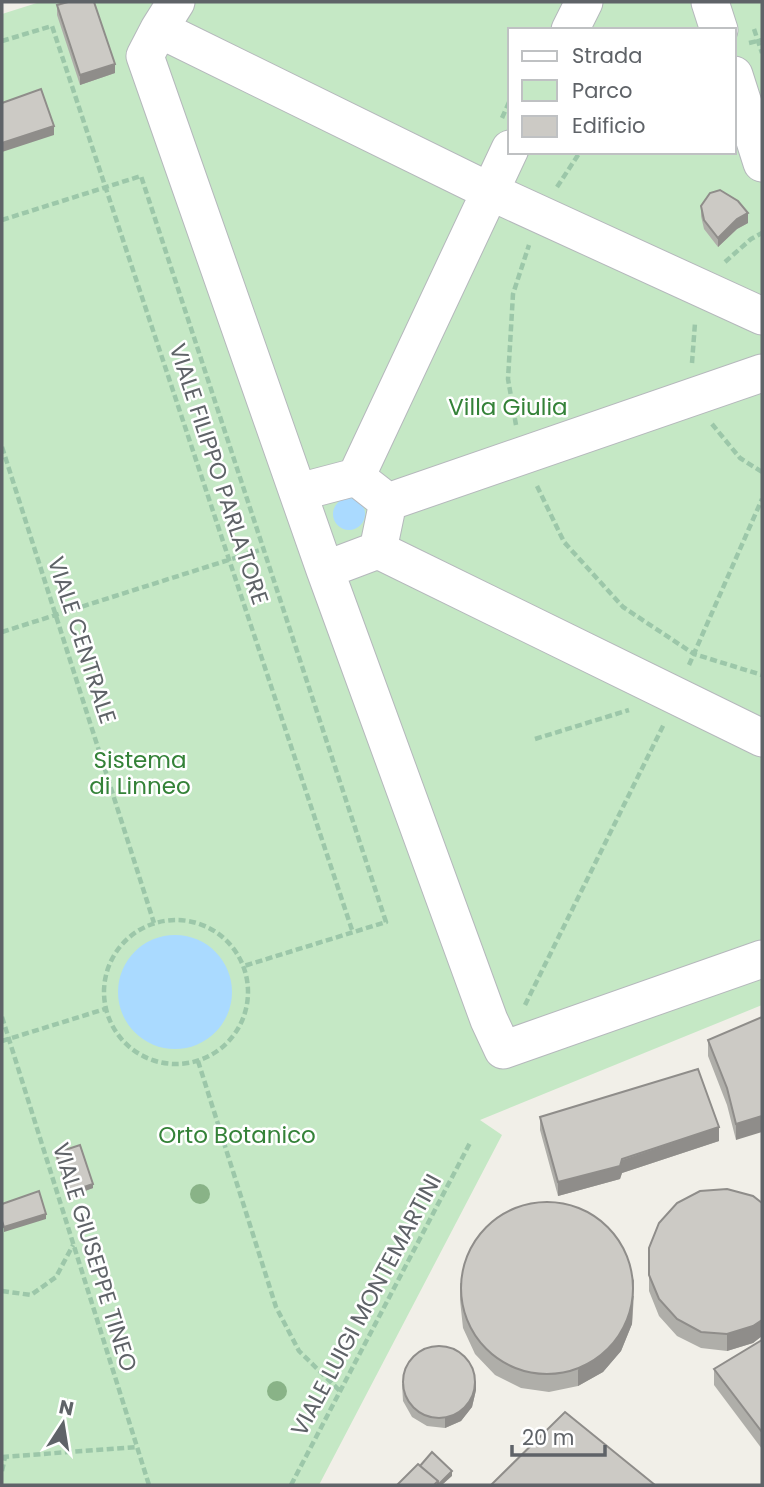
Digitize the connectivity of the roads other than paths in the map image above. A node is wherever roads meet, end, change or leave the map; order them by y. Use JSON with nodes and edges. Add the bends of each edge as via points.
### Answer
{"nodes":[{"id":1,"x":584,"y":2,"type":"edge"},
{"id":2,"x":710,"y":2,"type":"edge"},
{"id":3,"x":168,"y":15,"type":"edge"},
{"id":4,"x":571,"y":28,"type":"edge"},
{"id":5,"x":718,"y":28,"type":"edge"},
{"id":6,"x":736,"y":81,"type":"edge"},
{"id":7,"x":508,"y":153,"type":"edge"},
{"id":8,"x":762,"y":163,"type":"edge"},
{"id":9,"x":489,"y":191,"type":"junction"},
{"id":10,"x":762,"y":316,"type":"edge"},
{"id":11,"x":762,"y":373,"type":"edge"},
{"id":12,"x":356,"y":477,"type":"junction"},
{"id":13,"x":299,"y":492,"type":"junction"},
{"id":14,"x":388,"y":502,"type":"junction"},
{"id":15,"x":378,"y":550,"type":"junction"},
{"id":16,"x":325,"y":570,"type":"junction"},
{"id":17,"x":762,"y":738,"type":"edge"},
{"id":18,"x":762,"y":959,"type":"edge"}],
"edges":[{"from":1,"to":4,"type":"street"},
{"from":2,"to":5,"type":"street"},
{"from":3,"to":9,"type":"street"},
{"from":3,"to":13,"type":"street","via":[[145,56]]},
{"from":6,"to":8,"type":"street"},
{"from":7,"to":9,"type":"street"},
{"from":9,"to":10,"type":"street"},
{"from":9,"to":12,"type":"street"},
{"from":11,"to":14,"type":"street"},
{"from":12,"to":13,"type":"street"},
{"from":12,"to":14,"type":"street"},
{"from":13,"to":16,"type":"street"},
{"from":14,"to":15,"type":"street"},
{"from":15,"to":16,"type":"street"},
{"from":15,"to":17,"type":"street"},
{"from":16,"to":18,"type":"street","via":[[503,1050]]}]}
